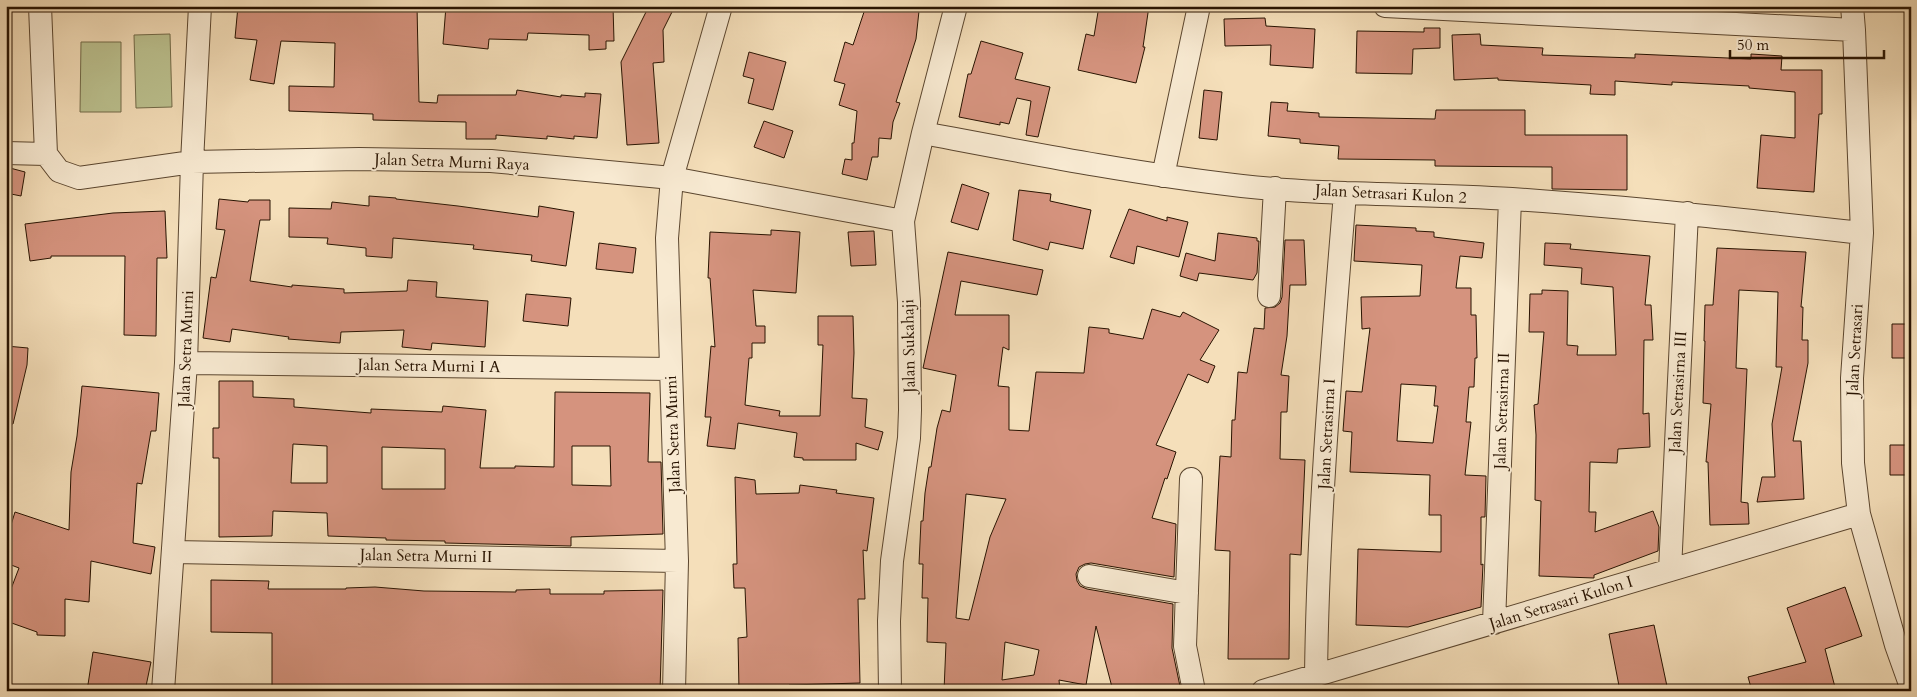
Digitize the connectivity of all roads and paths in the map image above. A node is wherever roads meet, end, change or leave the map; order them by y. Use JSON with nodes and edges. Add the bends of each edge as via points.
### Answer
{"nodes":[{"id":1,"x":40,"y":6,"type":"edge"},
{"id":2,"x":200,"y":6,"type":"edge"},
{"id":3,"x":720,"y":6,"type":"edge"},
{"id":4,"x":956,"y":6,"type":"edge"},
{"id":5,"x":1198,"y":6,"type":"edge"},
{"id":6,"x":1385,"y":6,"type":"edge"},
{"id":7,"x":1852,"y":6,"type":"edge"},
{"id":8,"x":1854,"y":30,"type":"junction"},
{"id":9,"x":923,"y":133,"type":"junction"},
{"id":10,"x":6,"y":152,"type":"edge"},
{"id":11,"x":46,"y":154,"type":"junction"},
{"id":12,"x":192,"y":162,"type":"junction"},
{"id":13,"x":1163,"y":176,"type":"junction"},
{"id":14,"x":672,"y":178,"type":"junction"},
{"id":15,"x":1275,"y":188,"type":"junction"},
{"id":16,"x":1345,"y":193,"type":"junction"},
{"id":17,"x":1510,"y":199,"type":"junction"},
{"id":18,"x":1687,"y":213,"type":"junction"},
{"id":19,"x":903,"y":221,"type":"junction"},
{"id":20,"x":1862,"y":232,"type":"junction"},
{"id":21,"x":1269,"y":296,"type":"dead end"},
{"id":22,"x":186,"y":363,"type":"junction"},
{"id":23,"x":671,"y":369,"type":"junction"},
{"id":24,"x":1191,"y":479,"type":"dead end"},
{"id":25,"x":1859,"y":514,"type":"junction"},
{"id":26,"x":174,"y":552,"type":"junction"},
{"id":27,"x":677,"y":561,"type":"junction"},
{"id":28,"x":1670,"y":570,"type":"junction"},
{"id":29,"x":1089,"y":576,"type":"dead end"},
{"id":30,"x":1186,"y":593,"type":"junction"},
{"id":31,"x":1494,"y":623,"type":"junction"},
{"id":32,"x":1316,"y":676,"type":"junction"},
{"id":33,"x":1911,"y":687,"type":"edge"},
{"id":34,"x":163,"y":691,"type":"edge"},
{"id":35,"x":674,"y":691,"type":"edge"},
{"id":36,"x":890,"y":691,"type":"edge"},
{"id":37,"x":1194,"y":691,"type":"edge"},
{"id":38,"x":1263,"y":691,"type":"edge"}],
"edges":[{"from":1,"to":11,"type":"street"},
{"from":2,"to":12,"type":"street","name":"Jalan Setra Murni"},
{"from":3,"to":14,"type":"street","name":"Jalan Setra Murni"},
{"from":4,"to":9,"type":"street","name":"Jalan Sukahaji"},
{"from":5,"to":13,"type":"street"},
{"from":6,"to":8,"type":"street"},
{"from":7,"to":8,"type":"street","name":"Jalan Setrasari"},
{"from":8,"to":20,"type":"street","name":"Jalan Setrasari"},
{"from":9,"to":13,"type":"street","name":"Jalan Setrasari Kulon 2"},
{"from":9,"to":19,"type":"street","name":"Jalan Sukahaji"},
{"from":10,"to":11,"type":"street"},
{"from":11,"to":12,"type":"street","name":"Jalan Setra Murni Raya","via":[[60,171],[79,178]]},
{"from":12,"to":14,"type":"street","name":"Jalan Setra Murni Raya","via":[[491,161]]},
{"from":12,"to":22,"type":"street","name":"Jalan Setra Murni"},
{"from":13,"to":15,"type":"street","name":"Jalan Setrasari Kulon 2"},
{"from":14,"to":19,"type":"street","name":"Jalan Setra Murni Raya"},
{"from":14,"to":23,"type":"street","name":"Jalan Setra Murni","via":[[668,238]]},
{"from":15,"to":16,"type":"street","name":"Jalan Setrasari Kulon 2"},
{"from":15,"to":21,"type":"street"},
{"from":16,"to":17,"type":"street","name":"Jalan Setrasari Kulon 2"},
{"from":16,"to":32,"type":"street","name":"Jalan Setrasirna I","via":[[1330,377]]},
{"from":17,"to":18,"type":"street","name":"Jalan Setrasari Kulon 2"},
{"from":17,"to":31,"type":"street","name":"Jalan Setrasirna II"},
{"from":18,"to":20,"type":"street","name":"Jalan Setrasari Kulon 2"},
{"from":18,"to":28,"type":"street","name":"Jalan Setrasirna III"},
{"from":19,"to":36,"type":"street","name":"Jalan Sukahaji","via":[[909,302],[910,410],[892,561],[888,621]]},
{"from":20,"to":25,"type":"street","name":"Jalan Setrasari","via":[[1851,406]]},
{"from":22,"to":23,"type":"street","name":"Jalan Setra Murni I A"},
{"from":22,"to":26,"type":"street","name":"Jalan Setra Murni"},
{"from":23,"to":27,"type":"street","name":"Jalan Setra Murni"},
{"from":24,"to":30,"type":"street"},
{"from":25,"to":28,"type":"street","name":"Jalan Setrasari Kulon I"},
{"from":25,"to":33,"type":"street","name":"Jalan Setrasari"},
{"from":26,"to":27,"type":"street","name":"Jalan Setra Murni II"},
{"from":26,"to":34,"type":"street","name":"Jalan Setra Murni"},
{"from":27,"to":35,"type":"street","name":"Jalan Setra Murni"},
{"from":28,"to":31,"type":"street","name":"Jalan Setrasari Kulon I"},
{"from":29,"to":30,"type":"street"},
{"from":30,"to":37,"type":"street","via":[[1185,646]]},
{"from":31,"to":32,"type":"street","name":"Jalan Setrasari Kulon I"},
{"from":32,"to":38,"type":"street","name":"Jalan Setrasari Kulon I"}]}
